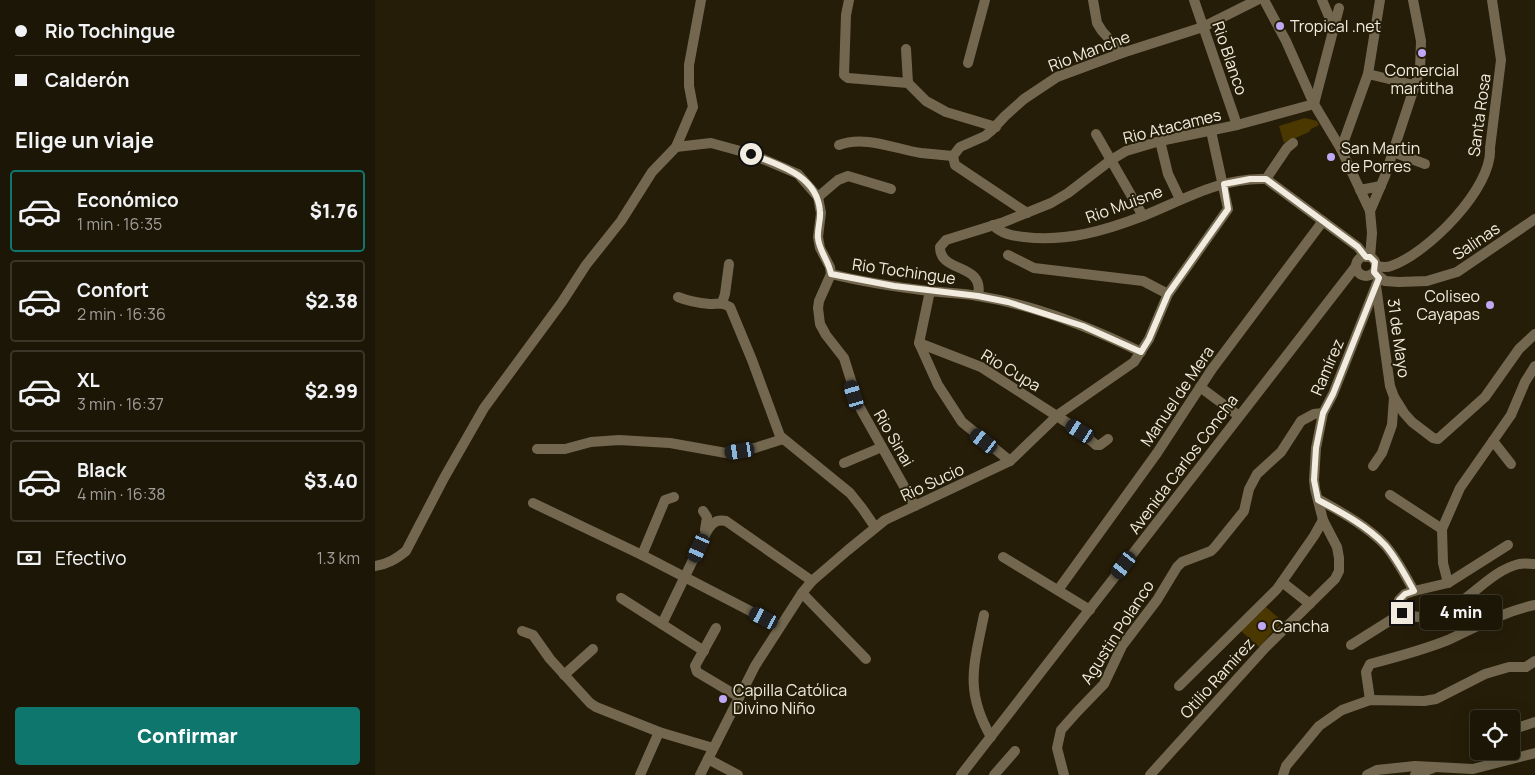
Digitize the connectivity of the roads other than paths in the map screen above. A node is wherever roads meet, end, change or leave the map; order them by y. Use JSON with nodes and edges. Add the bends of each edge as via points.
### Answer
{"nodes":[{"id":1,"x":701,"y":0,"type":"edge"},
{"id":2,"x":849,"y":0,"type":"edge"},
{"id":3,"x":985,"y":0,"type":"edge"},
{"id":4,"x":1093,"y":0,"type":"edge"},
{"id":5,"x":1194,"y":0,"type":"edge"},
{"id":6,"x":1257,"y":0,"type":"edge"},
{"id":7,"x":1264,"y":0,"type":"edge"},
{"id":8,"x":1322,"y":0,"type":"edge"},
{"id":9,"x":1380,"y":0,"type":"edge"},
{"id":10,"x":1413,"y":0,"type":"edge"},
{"id":11,"x":1492,"y":0,"type":"edge"},
{"id":12,"x":1339,"y":8,"type":"dead end"},
{"id":13,"x":1203,"y":27,"type":"junction"},
{"id":14,"x":1334,"y":28,"type":"junction"},
{"id":15,"x":906,"y":49,"type":"dead end"},
{"id":16,"x":1122,"y":53,"type":"junction"},
{"id":17,"x":968,"y":63,"type":"dead end"},
{"id":18,"x":1367,"y":74,"type":"junction"},
{"id":19,"x":908,"y":83,"type":"junction"},
{"id":20,"x":1414,"y":85,"type":"junction"},
{"id":21,"x":1314,"y":104,"type":"junction"},
{"id":22,"x":1237,"y":125,"type":"junction"},
{"id":23,"x":996,"y":127,"type":"junction"},
{"id":24,"x":1211,"y":131,"type":"junction"},
{"id":25,"x":1096,"y":134,"type":"dead end"},
{"id":26,"x":1160,"y":141,"type":"junction"},
{"id":27,"x":1293,"y":143,"type":"dead end"},
{"id":28,"x":839,"y":145,"type":"dead end"},
{"id":29,"x":676,"y":147,"type":"junction"},
{"id":30,"x":1341,"y":149,"type":"junction"},
{"id":31,"x":1393,"y":152,"type":"junction"},
{"id":32,"x":953,"y":156,"type":"junction"},
{"id":33,"x":1111,"y":160,"type":"junction"},
{"id":34,"x":1425,"y":164,"type":"dead end"},
{"id":35,"x":1266,"y":179,"type":"junction"},
{"id":36,"x":1224,"y":184,"type":"junction"},
{"id":37,"x":1381,"y":186,"type":"junction"},
{"id":38,"x":891,"y":189,"type":"dead end"},
{"id":39,"x":1360,"y":190,"type":"junction"},
{"id":40,"x":818,"y":197,"type":"junction"},
{"id":41,"x":1179,"y":199,"type":"junction"},
{"id":42,"x":1370,"y":211,"type":"junction"},
{"id":43,"x":1027,"y":212,"type":"junction"},
{"id":44,"x":1143,"y":216,"type":"junction"},
{"id":45,"x":1535,"y":219,"type":"edge"},
{"id":46,"x":1323,"y":221,"type":"junction"},
{"id":47,"x":993,"y":225,"type":"junction"},
{"id":48,"x":1009,"y":255,"type":"dead end"},
{"id":49,"x":729,"y":264,"type":"dead end"},
{"id":50,"x":1356,"y":266,"type":"junction"},
{"id":51,"x":1374,"y":269,"type":"junction"},
{"id":52,"x":831,"y":274,"type":"junction"},
{"id":53,"x":930,"y":291,"type":"junction"},
{"id":54,"x":1168,"y":294,"type":"junction"},
{"id":55,"x":978,"y":296,"type":"junction"},
{"id":56,"x":678,"y":297,"type":"dead end"},
{"id":57,"x":722,"y":303,"type":"junction"},
{"id":58,"x":1535,"y":334,"type":"edge"},
{"id":59,"x":919,"y":343,"type":"junction"},
{"id":60,"x":1141,"y":352,"type":"junction"},
{"id":61,"x":1535,"y":366,"type":"edge"},
{"id":62,"x":1200,"y":387,"type":"junction"},
{"id":63,"x":1394,"y":397,"type":"junction"},
{"id":64,"x":1323,"y":413,"type":"junction"},
{"id":65,"x":1057,"y":416,"type":"junction"},
{"id":66,"x":1239,"y":416,"type":"junction"},
{"id":67,"x":783,"y":439,"type":"junction"},
{"id":68,"x":1108,"y":439,"type":"dead end"},
{"id":69,"x":1493,"y":441,"type":"junction"},
{"id":70,"x":882,"y":447,"type":"junction"},
{"id":71,"x":537,"y":449,"type":"dead end"},
{"id":72,"x":1010,"y":461,"type":"junction"},
{"id":73,"x":844,"y":463,"type":"dead end"},
{"id":74,"x":1511,"y":464,"type":"dead end"},
{"id":75,"x":1373,"y":466,"type":"dead end"},
{"id":76,"x":1390,"y":495,"type":"dead end"},
{"id":77,"x":674,"y":497,"type":"dead end"},
{"id":78,"x":1318,"y":500,"type":"junction"},
{"id":79,"x":533,"y":503,"type":"dead end"},
{"id":80,"x":915,"y":506,"type":"junction"},
{"id":81,"x":703,"y":511,"type":"dead end"},
{"id":82,"x":1323,"y":520,"type":"junction"},
{"id":83,"x":875,"y":527,"type":"junction"},
{"id":84,"x":1442,"y":530,"type":"junction"},
{"id":85,"x":705,"y":532,"type":"junction"},
{"id":86,"x":1508,"y":545,"type":"dead end"},
{"id":87,"x":642,"y":555,"type":"junction"},
{"id":88,"x":1003,"y":557,"type":"dead end"},
{"id":89,"x":1535,"y":564,"type":"edge"},
{"id":90,"x":375,"y":566,"type":"edge"},
{"id":91,"x":685,"y":578,"type":"junction"},
{"id":92,"x":812,"y":581,"type":"junction"},
{"id":93,"x":1282,"y":582,"type":"junction"},
{"id":94,"x":1448,"y":583,"type":"junction"},
{"id":95,"x":1057,"y":590,"type":"junction"},
{"id":96,"x":1414,"y":591,"type":"junction"},
{"id":97,"x":802,"y":593,"type":"junction"},
{"id":98,"x":621,"y":598,"type":"dead end"},
{"id":99,"x":1310,"y":604,"type":"junction"},
{"id":100,"x":1535,"y":605,"type":"edge"},
{"id":101,"x":1090,"y":610,"type":"junction"},
{"id":102,"x":1402,"y":613,"type":"junction"},
{"id":103,"x":985,"y":615,"type":"dead end"},
{"id":104,"x":662,"y":624,"type":"junction"},
{"id":105,"x":779,"y":626,"type":"junction"},
{"id":106,"x":716,"y":628,"type":"dead end"},
{"id":107,"x":522,"y":631,"type":"dead end"},
{"id":108,"x":1351,"y":645,"type":"dead end"},
{"id":109,"x":593,"y":649,"type":"dead end"},
{"id":110,"x":704,"y":651,"type":"junction"},
{"id":111,"x":866,"y":659,"type":"dead end"},
{"id":112,"x":1535,"y":661,"type":"edge"},
{"id":113,"x":564,"y":675,"type":"junction"},
{"id":114,"x":1179,"y":686,"type":"dead end"},
{"id":115,"x":739,"y":697,"type":"junction"},
{"id":116,"x":1370,"y":700,"type":"junction"},
{"id":117,"x":1535,"y":722,"type":"edge"},
{"id":118,"x":1520,"y":727,"type":"edge"},
{"id":119,"x":659,"y":732,"type":"junction"},
{"id":120,"x":991,"y":737,"type":"junction"},
{"id":121,"x":713,"y":748,"type":"junction"},
{"id":122,"x":1015,"y":751,"type":"dead end"},
{"id":123,"x":1535,"y":753,"type":"edge"},
{"id":124,"x":708,"y":758,"type":"junction"},
{"id":125,"x":1437,"y":767,"type":"junction"},
{"id":126,"x":1448,"y":771,"type":"edge"},
{"id":127,"x":639,"y":775,"type":"edge"},
{"id":128,"x":700,"y":775,"type":"edge"},
{"id":129,"x":738,"y":775,"type":"edge"},
{"id":130,"x":961,"y":775,"type":"edge"},
{"id":131,"x":994,"y":775,"type":"edge"},
{"id":132,"x":1064,"y":775,"type":"edge"},
{"id":133,"x":1150,"y":775,"type":"edge"},
{"id":134,"x":1283,"y":775,"type":"edge"},
{"id":135,"x":1367,"y":775,"type":"edge"},
{"id":136,"x":1415,"y":775,"type":"edge"}],
"edges":[{"from":1,"to":29,"type":"street","via":[[689,65],[693,106]]},
{"from":2,"to":19,"type":"street","via":[[844,74],[849,78]]},
{"from":3,"to":17,"type":"street"},
{"from":4,"to":16,"type":"street","via":[[1097,23]]},
{"from":5,"to":13,"type":"street","name":"Rio Blanco"},
{"from":6,"to":13,"type":"street","name":"Rio Manche"},
{"from":7,"to":21,"type":"street"},
{"from":8,"to":14,"type":"street"},
{"from":9,"to":18,"type":"street"},
{"from":10,"to":20,"type":"street","via":[[1421,42],[1420,70]]},
{"from":11,"to":51,"type":"street","name":"Santa Rosa","via":[[1501,60],[1491,155],[1478,189],[1448,226],[1411,257]]},
{"from":12,"to":14,"type":"street"},
{"from":13,"to":16,"type":"street","name":"Rio Manche"},
{"from":13,"to":22,"type":"street","name":"Rio Blanco"},
{"from":14,"to":21,"type":"street"},
{"from":15,"to":19,"type":"street"},
{"from":16,"to":23,"type":"street","name":"Rio Manche","via":[[1057,77],[1024,98]]},
{"from":18,"to":20,"type":"street"},
{"from":18,"to":30,"type":"street"},
{"from":19,"to":23,"type":"street","via":[[927,101],[946,112]]},
{"from":20,"to":31,"type":"street"},
{"from":21,"to":22,"type":"street","name":"Rio Atacames"},
{"from":21,"to":30,"type":"street"},
{"from":22,"to":24,"type":"street","name":"Rio Atacames"},
{"from":23,"to":32,"type":"street","name":"Rio Manche","via":[[960,148]]},
{"from":24,"to":26,"type":"street","name":"Rio Atacames"},
{"from":24,"to":36,"type":"street","name":"Rio Sucio"},
{"from":25,"to":33,"type":"street"},
{"from":26,"to":33,"type":"street","name":"Rio Atacames","via":[[1126,150]]},
{"from":26,"to":41,"type":"street","via":[[1168,174]]},
{"from":27,"to":35,"type":"street"},
{"from":28,"to":32,"type":"street","via":[[868,142]]},
{"from":29,"to":40,"type":"street","via":[[711,142],[751,154],[798,174]]},
{"from":29,"to":90,"type":"street","via":[[652,172],[621,221],[484,408],[406,551],[397,559]]},
{"from":30,"to":39,"type":"street"},
{"from":31,"to":34,"type":"street"},
{"from":31,"to":37,"type":"street"},
{"from":32,"to":43,"type":"street","via":[[953,161],[960,168]]},
{"from":33,"to":43,"type":"street","name":"Rio Atacames","via":[[1051,203]]},
{"from":33,"to":44,"type":"street"},
{"from":35,"to":36,"type":"street","name":"Rio Muisne"},
{"from":35,"to":46,"type":"street"},
{"from":36,"to":41,"type":"street","name":"Rio Muisne"},
{"from":36,"to":54,"type":"street","name":"Rio Sucio","via":[[1228,209]]},
{"from":37,"to":39,"type":"street"},
{"from":37,"to":42,"type":"street"},
{"from":38,"to":40,"type":"street","via":[[848,176]]},
{"from":39,"to":42,"type":"street"},
{"from":40,"to":52,"type":"street","name":"Rio Tochingue","via":[[821,213],[818,237]]},
{"from":41,"to":44,"type":"street","name":"Rio Muisne"},
{"from":42,"to":51,"type":"street"},
{"from":43,"to":47,"type":"street","name":"Rio Atacames"},
{"from":44,"to":47,"type":"street","name":"Rio Muisne","via":[[1073,238],[1021,237],[1002,233]]},
{"from":45,"to":51,"type":"street","name":"Salinas","via":[[1457,272],[1427,281],[1390,282]]},
{"from":46,"to":51,"type":"street","via":[[1358,247]]},
{"from":46,"to":62,"type":"street","name":"Manuel de Mera"},
{"from":47,"to":55,"type":"street","name":"Rio Atacames","via":[[950,238],[940,247],[944,259],[976,278],[980,284]]},
{"from":48,"to":54,"type":"street","via":[[1034,268],[1143,281]]},
{"from":49,"to":57,"type":"street"},
{"from":50,"to":51,"type":"street","name":"Avenida Carlos Concha","via":[[1360,258]]},
{"from":50,"to":51,"type":"street","name":"Salinas","via":[[1363,276],[1369,276]]},
{"from":50,"to":66,"type":"street","name":"Avenida Carlos Concha"},
{"from":51,"to":63,"type":"street","name":"31 de Mayo"},
{"from":51,"to":64,"type":"street","name":"Ramírez","via":[[1333,394]]},
{"from":52,"to":53,"type":"street","name":"Rio Tochingue"},
{"from":52,"to":70,"type":"street","name":"Rio Sinai","via":[[819,301],[820,324],[844,358],[856,401]]},
{"from":53,"to":55,"type":"street","name":"Rio Tochingue"},
{"from":53,"to":59,"type":"street"},
{"from":54,"to":60,"type":"street","name":"Rio Sucio"},
{"from":55,"to":60,"type":"street","name":"Rio Tochingue","via":[[1031,308],[1083,326]]},
{"from":56,"to":57,"type":"street","via":[[696,302]]},
{"from":57,"to":67,"type":"street","via":[[733,312]]},
{"from":58,"to":63,"type":"street","name":"31 de Mayo","via":[[1519,349],[1485,397],[1438,439],[1412,422]]},
{"from":59,"to":65,"type":"street","name":"Rio Cupa","via":[[981,367]]},
{"from":59,"to":72,"type":"street","via":[[955,413]]},
{"from":60,"to":65,"type":"street","name":"Rio Sucio","via":[[1128,367]]},
{"from":61,"to":69,"type":"street","via":[[1511,415]]},
{"from":62,"to":66,"type":"street"},
{"from":62,"to":95,"type":"street","name":"Manuel de Mera","via":[[1157,454]]},
{"from":63,"to":75,"type":"street","via":[[1392,426]]},
{"from":64,"to":78,"type":"street","name":"Ramírez","via":[[1314,480]]},
{"from":64,"to":132,"type":"street","name":"Agustin Polanco","via":[[1301,421],[1281,452],[1257,474],[1249,489],[1244,511],[1215,547],[1182,562],[1173,572],[1157,600],[1122,646],[1104,684],[1061,730],[1057,748]]},
{"from":65,"to":68,"type":"street","name":"Rio Cupa","via":[[1096,444]]},
{"from":65,"to":72,"type":"street","name":"Rio Sucio"},
{"from":66,"to":101,"type":"street","name":"Avenida Carlos Concha"},
{"from":67,"to":71,"type":"street","via":[[726,453],[671,443],[619,440],[591,442],[565,449]]},
{"from":67,"to":83,"type":"street","via":[[850,493]]},
{"from":69,"to":74,"type":"street"},
{"from":69,"to":84,"type":"street","via":[[1461,488]]},
{"from":70,"to":73,"type":"street"},
{"from":70,"to":80,"type":"street","name":"Rio Sinai"},
{"from":72,"to":80,"type":"street","name":"Rio Sucio"},
{"from":76,"to":84,"type":"street"},
{"from":77,"to":87,"type":"street","via":[[665,500]]},
{"from":78,"to":82,"type":"street","name":"Otilio Ramirez"},
{"from":78,"to":96,"type":"street","via":[[1362,526],[1384,544]]},
{"from":79,"to":87,"type":"street"},
{"from":80,"to":83,"type":"street","name":"Rio Sucio"},
{"from":81,"to":85,"type":"street","via":[[707,517]]},
{"from":82,"to":93,"type":"street"},
{"from":82,"to":99,"type":"street","name":"Otilio Ramirez","via":[[1337,547],[1339,571]]},
{"from":83,"to":92,"type":"street","name":"Rio Sucio"},
{"from":84,"to":94,"type":"street","via":[[1443,563]]},
{"from":85,"to":91,"type":"street"},
{"from":85,"to":92,"type":"street","via":[[713,522],[726,521]]},
{"from":86,"to":94,"type":"street"},
{"from":87,"to":91,"type":"street"},
{"from":88,"to":95,"type":"street"},
{"from":89,"to":102,"type":"street","via":[[1521,564],[1507,570],[1455,608],[1428,617]]},
{"from":91,"to":104,"type":"street"},
{"from":91,"to":105,"type":"street"},
{"from":92,"to":97,"type":"street","name":"Rio Sucio"},
{"from":93,"to":99,"type":"street"},
{"from":93,"to":114,"type":"street"},
{"from":94,"to":96,"type":"street"},
{"from":95,"to":101,"type":"street"},
{"from":96,"to":102,"type":"street","via":[[1399,600]]},
{"from":97,"to":105,"type":"street","name":"Rio Sucio"},
{"from":97,"to":111,"type":"street"},
{"from":98,"to":104,"type":"street"},
{"from":99,"to":133,"type":"street","name":"Otilio Ramirez","via":[[1265,648]]},
{"from":100,"to":116,"type":"street","via":[[1404,656],[1370,664],[1365,672]]},
{"from":101,"to":120,"type":"street","name":"Avenida Carlos Concha"},
{"from":102,"to":108,"type":"street"},
{"from":103,"to":120,"type":"street","via":[[973,689]]},
{"from":104,"to":110,"type":"street"},
{"from":105,"to":115,"type":"street","name":"Rio Sucio"},
{"from":106,"to":110,"type":"street"},
{"from":107,"to":113,"type":"street","via":[[533,635]]},
{"from":109,"to":113,"type":"street"},
{"from":110,"to":115,"type":"street","via":[[695,666],[697,672]]},
{"from":112,"to":116,"type":"street","via":[[1526,667],[1509,667],[1485,674],[1436,699]]},
{"from":113,"to":119,"type":"street","via":[[596,707]]},
{"from":115,"to":121,"type":"street","name":"Rio Sucio"},
{"from":116,"to":134,"type":"street","via":[[1342,710],[1319,726],[1286,766]]},
{"from":117,"to":118,"type":"street"},
{"from":119,"to":121,"type":"street"},
{"from":119,"to":127,"type":"street"},
{"from":120,"to":130,"type":"street","name":"Avenida Carlos Concha"},
{"from":121,"to":124,"type":"street","name":"Rio Sucio"},
{"from":122,"to":131,"type":"street"},
{"from":123,"to":126,"type":"street","via":[[1473,769]]},
{"from":124,"to":128,"type":"street","name":"Rio Sucio"},
{"from":124,"to":129,"type":"street"},
{"from":125,"to":126,"type":"street"},
{"from":125,"to":135,"type":"street","via":[[1377,770]]},
{"from":125,"to":136,"type":"street"}]}
